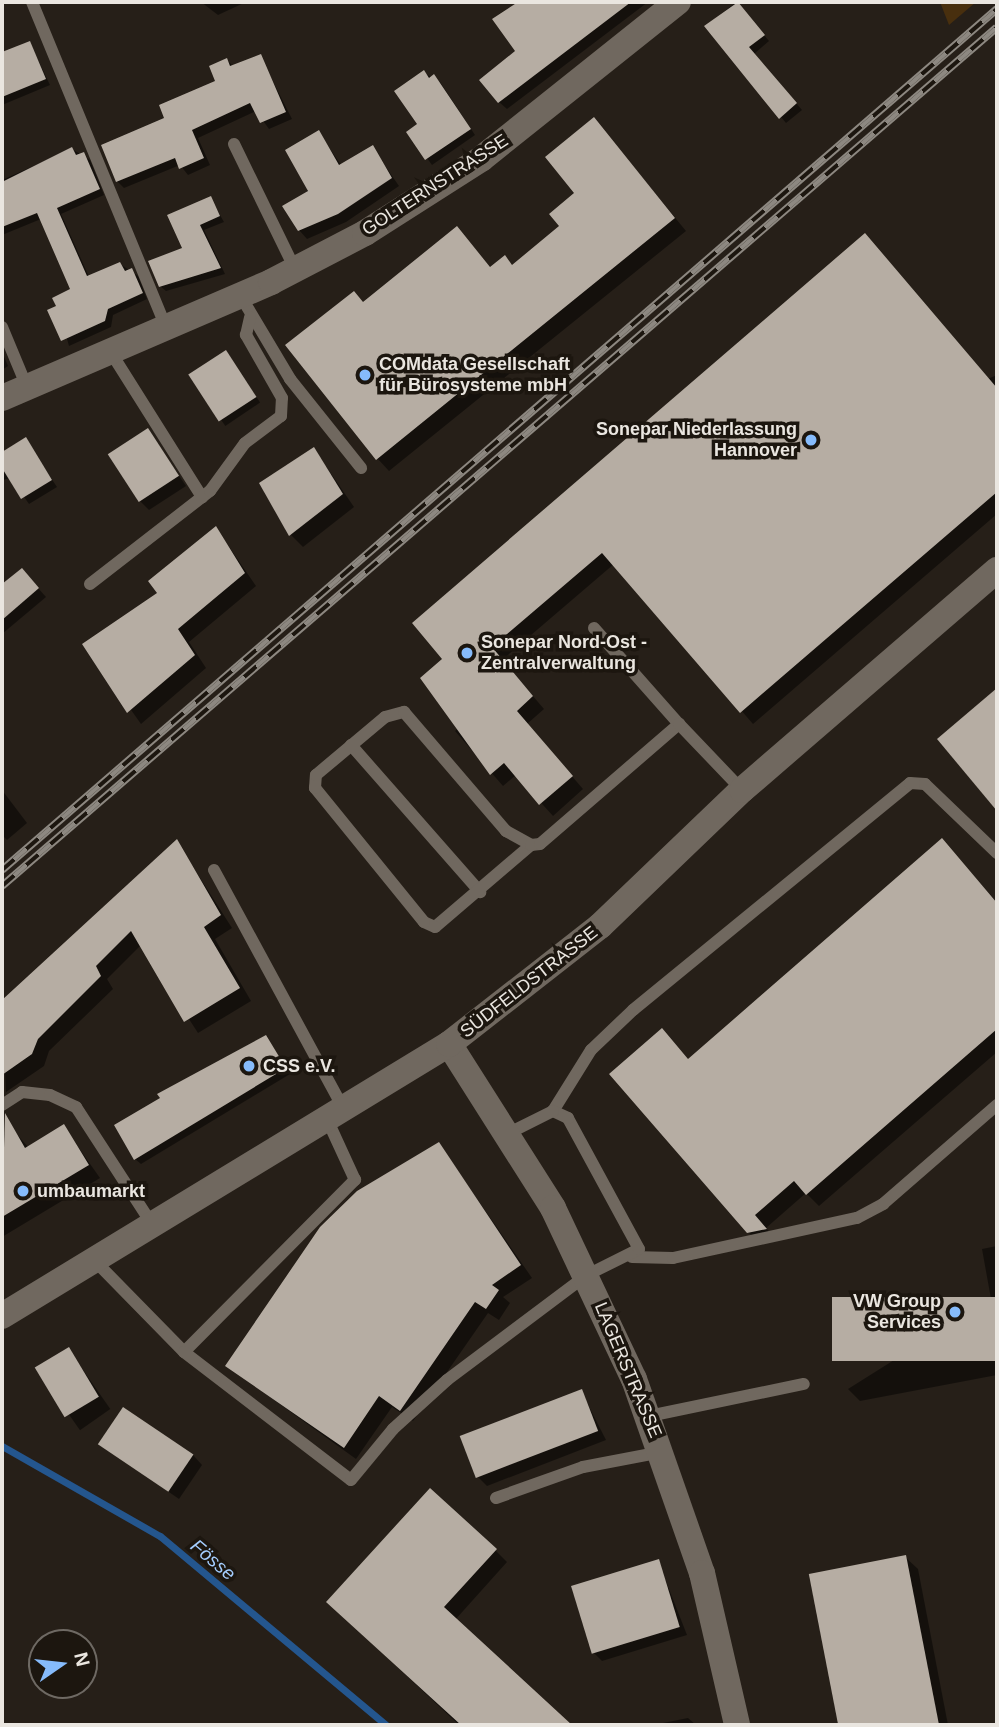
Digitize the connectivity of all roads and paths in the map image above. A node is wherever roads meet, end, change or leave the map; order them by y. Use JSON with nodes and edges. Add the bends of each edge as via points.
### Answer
{"nodes":[{"id":1,"x":32,"y":2,"type":"edge"},
{"id":2,"x":678,"y":2,"type":"edge"},
{"id":3,"x":234,"y":144,"type":"dead end"},
{"id":4,"x":295,"y":269,"type":"junction"},
{"id":5,"x":245,"y":306,"type":"junction"},
{"id":6,"x":2,"y":327,"type":"edge"},
{"id":7,"x":166,"y":327,"type":"junction"},
{"id":8,"x":110,"y":351,"type":"junction"},
{"id":9,"x":27,"y":387,"type":"junction"},
{"id":10,"x":2,"y":398,"type":"edge"},
{"id":11,"x":361,"y":468,"type":"dead end"},
{"id":12,"x":202,"y":497,"type":"junction"},
{"id":13,"x":997,"y":570,"type":"edge"},
{"id":14,"x":90,"y":584,"type":"dead end"},
{"id":15,"x":594,"y":628,"type":"dead end"},
{"id":16,"x":679,"y":724,"type":"junction"},
{"id":17,"x":351,"y":745,"type":"junction"},
{"id":18,"x":742,"y":790,"type":"junction"},
{"id":19,"x":531,"y":845,"type":"junction"},
{"id":20,"x":997,"y":853,"type":"edge"},
{"id":21,"x":214,"y":870,"type":"dead end"},
{"id":22,"x":480,"y":892,"type":"junction"},
{"id":23,"x":449,"y":1044,"type":"junction"},
{"id":24,"x":2,"y":1105,"type":"edge"},
{"id":25,"x":997,"y":1105,"type":"edge"},
{"id":26,"x":553,"y":1111,"type":"junction"},
{"id":27,"x":335,"y":1114,"type":"junction"},
{"id":28,"x":509,"y":1133,"type":"junction"},
{"id":29,"x":155,"y":1227,"type":"junction"},
{"id":30,"x":632,"y":1257,"type":"junction"},
{"id":31,"x":96,"y":1262,"type":"junction"},
{"id":32,"x":587,"y":1275,"type":"junction"},
{"id":33,"x":2,"y":1316,"type":"edge"},
{"id":34,"x":184,"y":1352,"type":"junction"},
{"id":35,"x":804,"y":1384,"type":"dead end"},
{"id":36,"x":649,"y":1416,"type":"junction"},
{"id":37,"x":663,"y":1451,"type":"junction"},
{"id":38,"x":496,"y":1498,"type":"dead end"},
{"id":39,"x":737,"y":1725,"type":"edge"}],
"edges":[{"from":1,"to":7,"type":"lane"},
{"from":2,"to":4,"type":"street","name":"GOLTERNSTRASSE","via":[[481,159]]},
{"from":3,"to":4,"type":"lane"},
{"from":4,"to":5,"type":"street","name":"GOLTERNSTRASSE"},
{"from":5,"to":7,"type":"street","name":"GOLTERNSTRASSE"},
{"from":5,"to":11,"type":"lane"},
{"from":5,"to":12,"type":"lane","via":[[246,335],[284,407],[275,424],[245,443]]},
{"from":6,"to":9,"type":"lane"},
{"from":7,"to":8,"type":"street","name":"GOLTERNSTRASSE"},
{"from":8,"to":9,"type":"street","name":"GOLTERNSTRASSE"},
{"from":8,"to":12,"type":"lane"},
{"from":9,"to":10,"type":"street","name":"GOLTERNSTRASSE"},
{"from":12,"to":14,"type":"lane"},
{"from":13,"to":18,"type":"street","name":"SÜDFELDSTRASSE"},
{"from":15,"to":16,"type":"lane"},
{"from":16,"to":18,"type":"lane"},
{"from":16,"to":19,"type":"lane","via":[[540,844]]},
{"from":17,"to":19,"type":"lane","via":[[386,717],[404,712],[506,831]]},
{"from":17,"to":22,"type":"lane"},
{"from":17,"to":22,"type":"lane","via":[[321,769],[315,788],[424,922],[447,922]]},
{"from":18,"to":23,"type":"street","name":"SÜDFELDSTRASSE","via":[[600,926]]},
{"from":19,"to":22,"type":"lane"},
{"from":20,"to":26,"type":"lane","via":[[925,784],[910,783],[633,1010],[591,1050]]},
{"from":21,"to":27,"type":"lane"},
{"from":23,"to":27,"type":"street","name":"SÜDFELDSTRASSE"},
{"from":23,"to":28,"type":"street","name":"LAGERSTRASSE"},
{"from":24,"to":29,"type":"lane","via":[[22,1092],[50,1095],[75,1107]]},
{"from":25,"to":30,"type":"lane","via":[[883,1204],[857,1218],[673,1258]]},
{"from":26,"to":28,"type":"lane"},
{"from":26,"to":30,"type":"lane","via":[[580,1134],[637,1238]]},
{"from":27,"to":29,"type":"street","name":"SÜDFELDSTRASSE"},
{"from":27,"to":34,"type":"lane","via":[[355,1180]]},
{"from":28,"to":32,"type":"street","name":"LAGERSTRASSE"},
{"from":29,"to":31,"type":"street","name":"SÜDFELDSTRASSE"},
{"from":30,"to":32,"type":"lane"},
{"from":31,"to":33,"type":"street","name":"SÜDFELDSTRASSE"},
{"from":31,"to":34,"type":"lane"},
{"from":32,"to":34,"type":"lane","via":[[447,1380],[393,1429],[351,1480]]},
{"from":32,"to":36,"type":"street","name":"LAGERSTRASSE"},
{"from":35,"to":36,"type":"lane"},
{"from":36,"to":37,"type":"street","name":"LAGERSTRASSE"},
{"from":37,"to":38,"type":"lane","via":[[583,1467]]},
{"from":37,"to":39,"type":"street","name":"LAGERSTRASSE","via":[[702,1573]]}]}
